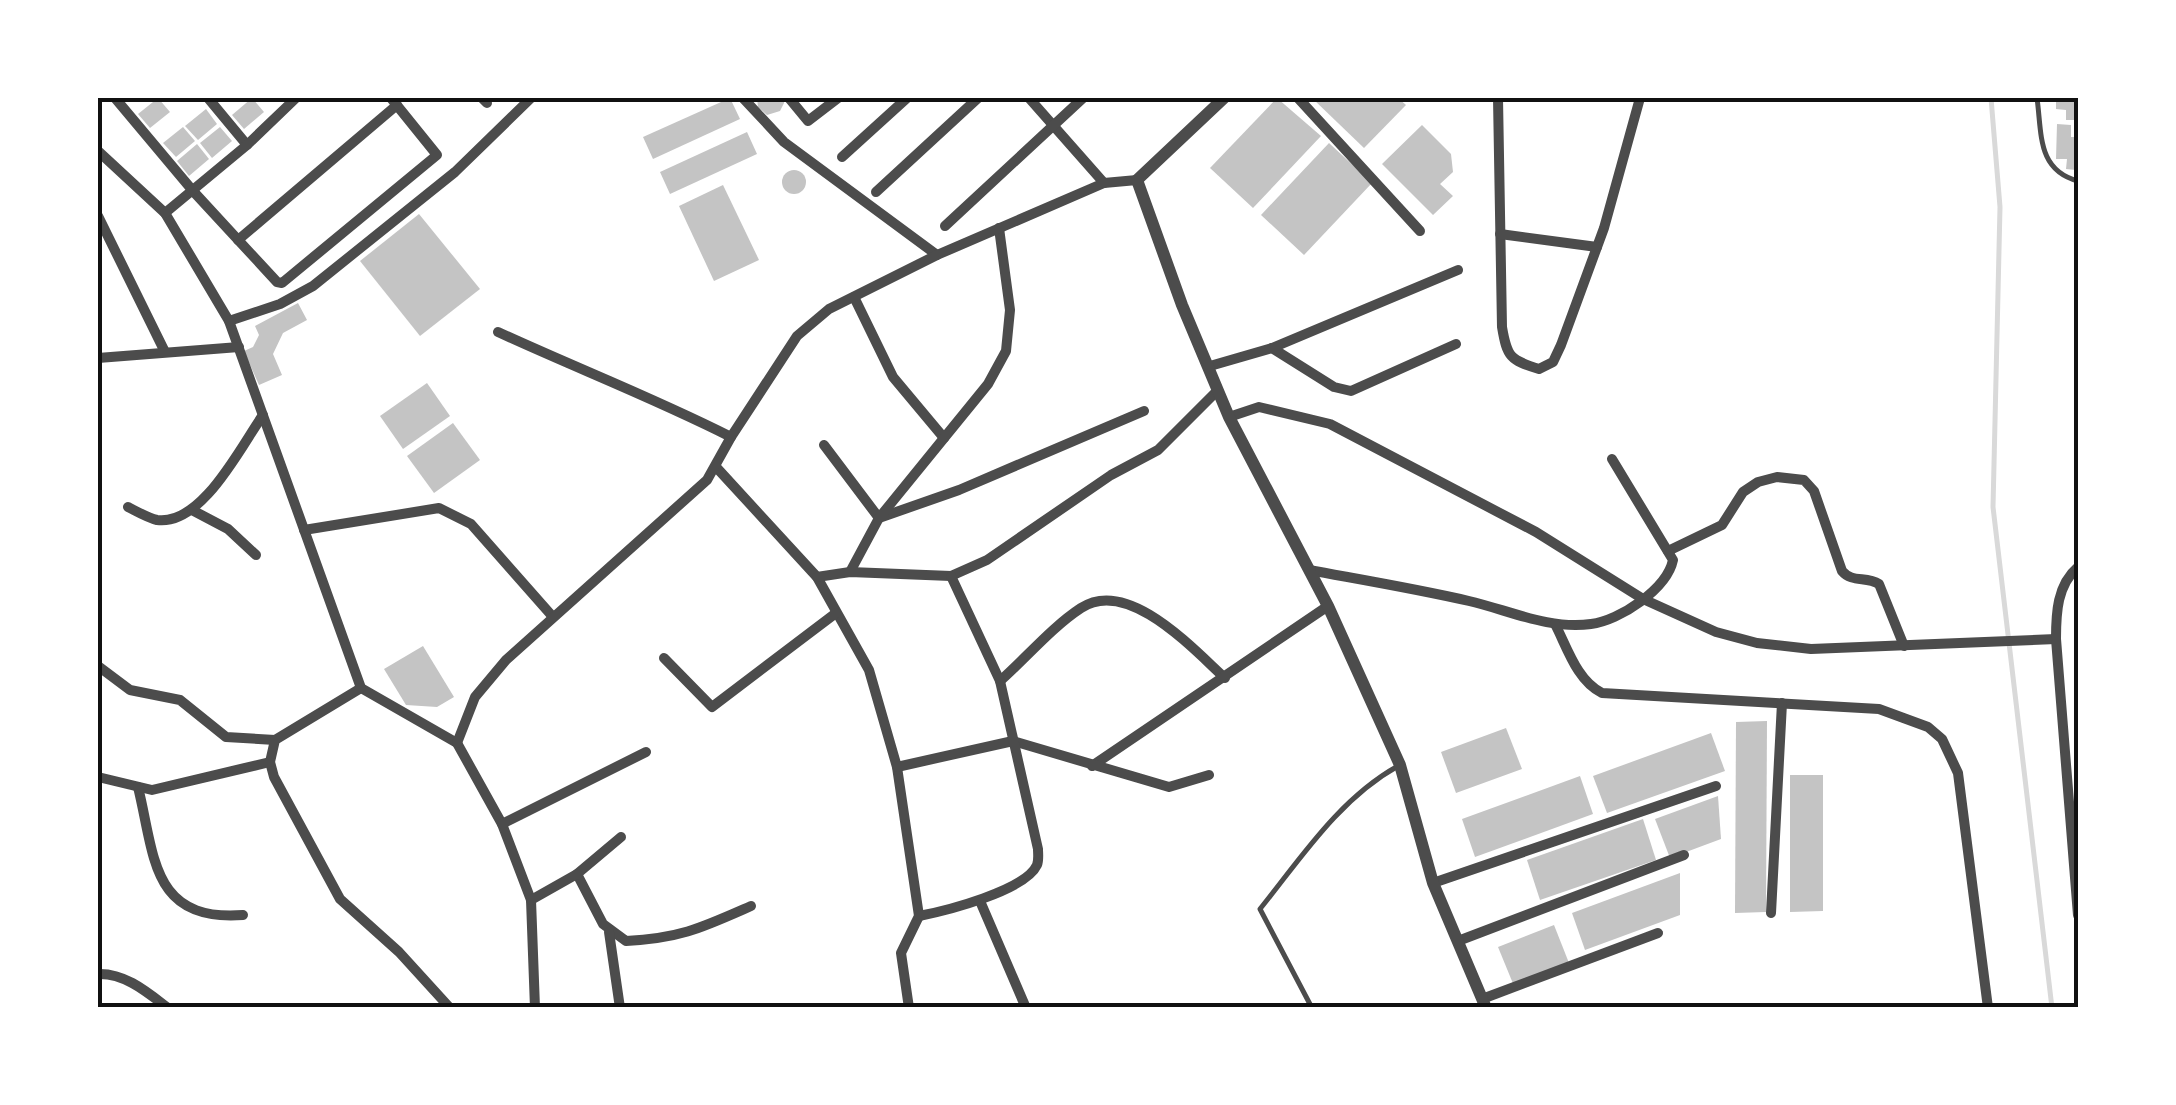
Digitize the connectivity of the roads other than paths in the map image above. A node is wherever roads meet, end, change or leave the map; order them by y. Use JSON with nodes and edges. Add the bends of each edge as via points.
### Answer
{"nodes":[{"id":1,"x":115,"y":98,"type":"edge"},
{"id":2,"x":208,"y":98,"type":"edge"},
{"id":3,"x":296,"y":98,"type":"edge"},
{"id":4,"x":532,"y":98,"type":"edge"},
{"id":5,"x":745,"y":98,"type":"edge"},
{"id":6,"x":789,"y":98,"type":"edge"},
{"id":7,"x":838,"y":98,"type":"edge"},
{"id":8,"x":907,"y":98,"type":"edge"},
{"id":9,"x":978,"y":98,"type":"edge"},
{"id":10,"x":1029,"y":98,"type":"edge"},
{"id":11,"x":1083,"y":98,"type":"edge"},
{"id":12,"x":1298,"y":98,"type":"edge"},
{"id":13,"x":1498,"y":98,"type":"edge"},
{"id":14,"x":1640,"y":98,"type":"edge"},
{"id":15,"x":2037,"y":98,"type":"edge"},
{"id":16,"x":1221,"y":99,"type":"edge"},
{"id":17,"x":394,"y":101,"type":"edge"},
{"id":18,"x":1054,"y":127,"type":"junction"},
{"id":19,"x":247,"y":145,"type":"junction"},
{"id":20,"x":98,"y":150,"type":"edge"},
{"id":21,"x":842,"y":157,"type":"dead end"},
{"id":22,"x":1137,"y":180,"type":"junction"},
{"id":23,"x":2078,"y":181,"type":"edge"},
{"id":24,"x":1104,"y":183,"type":"junction"},
{"id":25,"x":192,"y":191,"type":"junction"},
{"id":26,"x":876,"y":192,"type":"dead end"},
{"id":27,"x":165,"y":213,"type":"junction"},
{"id":28,"x":98,"y":216,"type":"edge"},
{"id":29,"x":945,"y":226,"type":"dead end"},
{"id":30,"x":999,"y":228,"type":"junction"},
{"id":31,"x":1420,"y":230,"type":"dead end"},
{"id":32,"x":1500,"y":234,"type":"junction"},
{"id":33,"x":238,"y":240,"type":"junction"},
{"id":34,"x":1597,"y":247,"type":"junction"},
{"id":35,"x":936,"y":255,"type":"junction"},
{"id":36,"x":1458,"y":270,"type":"dead end"},
{"id":37,"x":854,"y":297,"type":"junction"},
{"id":38,"x":229,"y":321,"type":"junction"},
{"id":39,"x":498,"y":332,"type":"dead end"},
{"id":40,"x":1456,"y":344,"type":"dead end"},
{"id":41,"x":238,"y":347,"type":"junction"},
{"id":42,"x":1272,"y":348,"type":"junction"},
{"id":43,"x":166,"y":352,"type":"junction"},
{"id":44,"x":98,"y":358,"type":"edge"},
{"id":45,"x":1210,"y":366,"type":"junction"},
{"id":46,"x":1218,"y":390,"type":"junction"},
{"id":47,"x":1144,"y":412,"type":"dead end"},
{"id":48,"x":263,"y":414,"type":"junction"},
{"id":49,"x":1230,"y":416,"type":"junction"},
{"id":50,"x":730,"y":436,"type":"junction"},
{"id":51,"x":944,"y":438,"type":"junction"},
{"id":52,"x":824,"y":446,"type":"dead end"},
{"id":53,"x":1612,"y":459,"type":"dead end"},
{"id":54,"x":716,"y":466,"type":"junction"},
{"id":55,"x":128,"y":507,"type":"dead end"},
{"id":56,"x":192,"y":510,"type":"junction"},
{"id":57,"x":879,"y":518,"type":"junction"},
{"id":58,"x":304,"y":530,"type":"junction"},
{"id":59,"x":1668,"y":551,"type":"junction"},
{"id":60,"x":256,"y":556,"type":"dead end"},
{"id":61,"x":2078,"y":567,"type":"edge"},
{"id":62,"x":1309,"y":570,"type":"junction"},
{"id":63,"x":850,"y":572,"type":"junction"},
{"id":64,"x":950,"y":576,"type":"junction"},
{"id":65,"x":817,"y":577,"type":"junction"},
{"id":66,"x":1644,"y":599,"type":"junction"},
{"id":67,"x":1328,"y":606,"type":"junction"},
{"id":68,"x":836,"y":613,"type":"junction"},
{"id":69,"x":553,"y":617,"type":"junction"},
{"id":70,"x":1555,"y":624,"type":"junction"},
{"id":71,"x":2056,"y":639,"type":"junction"},
{"id":72,"x":1904,"y":646,"type":"junction"},
{"id":73,"x":664,"y":658,"type":"dead end"},
{"id":74,"x":98,"y":666,"type":"edge"},
{"id":75,"x":1225,"y":678,"type":"junction"},
{"id":76,"x":1000,"y":681,"type":"junction"},
{"id":77,"x":361,"y":688,"type":"junction"},
{"id":78,"x":1782,"y":703,"type":"junction"},
{"id":79,"x":274,"y":740,"type":"junction"},
{"id":80,"x":1013,"y":741,"type":"junction"},
{"id":81,"x":457,"y":744,"type":"junction"},
{"id":82,"x":646,"y":752,"type":"dead end"},
{"id":83,"x":270,"y":762,"type":"junction"},
{"id":84,"x":1400,"y":765,"type":"junction"},
{"id":85,"x":1092,"y":766,"type":"junction"},
{"id":86,"x":897,"y":767,"type":"junction"},
{"id":87,"x":1210,"y":774,"type":"dead end"},
{"id":88,"x":98,"y":777,"type":"edge"},
{"id":89,"x":138,"y":786,"type":"junction"},
{"id":90,"x":1716,"y":786,"type":"dead end"},
{"id":91,"x":502,"y":824,"type":"junction"},
{"id":92,"x":621,"y":837,"type":"dead end"},
{"id":93,"x":1684,"y":855,"type":"dead end"},
{"id":94,"x":577,"y":874,"type":"junction"},
{"id":95,"x":1434,"y":883,"type":"junction"},
{"id":96,"x":531,"y":900,"type":"junction"},
{"id":97,"x":980,"y":901,"type":"junction"},
{"id":98,"x":751,"y":906,"type":"dead end"},
{"id":99,"x":1771,"y":912,"type":"dead end"},
{"id":100,"x":2078,"y":915,"type":"edge"},
{"id":101,"x":243,"y":916,"type":"dead end"},
{"id":102,"x":918,"y":916,"type":"junction"},
{"id":103,"x":610,"y":932,"type":"junction"},
{"id":104,"x":1658,"y":932,"type":"dead end"},
{"id":105,"x":1458,"y":941,"type":"junction"},
{"id":106,"x":98,"y":974,"type":"edge"},
{"id":107,"x":1484,"y":1004,"type":"edge"},
{"id":108,"x":168,"y":1008,"type":"edge"},
{"id":109,"x":450,"y":1008,"type":"edge"},
{"id":110,"x":535,"y":1008,"type":"edge"},
{"id":111,"x":620,"y":1008,"type":"edge"},
{"id":112,"x":909,"y":1008,"type":"edge"},
{"id":113,"x":1026,"y":1008,"type":"edge"},
{"id":114,"x":1312,"y":1008,"type":"edge"},
{"id":115,"x":1988,"y":1008,"type":"edge"}],
"edges":[{"from":1,"to":25,"type":"street"},
{"from":2,"to":19,"type":"street"},
{"from":3,"to":19,"type":"street"},
{"from":4,"to":38,"type":"street","via":[[454,172],[313,286]]},
{"from":5,"to":35,"type":"street","via":[[784,142]]},
{"from":6,"to":7,"type":"street","via":[[808,122]]},
{"from":8,"to":21,"type":"street"},
{"from":9,"to":26,"type":"street"},
{"from":10,"to":18,"type":"street"},
{"from":11,"to":18,"type":"street"},
{"from":12,"to":31,"type":"street"},
{"from":13,"to":32,"type":"street"},
{"from":14,"to":34,"type":"street"},
{"from":15,"to":23,"type":"lane","via":[[2046,158],[2058,176]]},
{"from":16,"to":22,"type":"street"},
{"from":17,"to":33,"type":"street"},
{"from":17,"to":33,"type":"street","via":[[436,150],[434,159],[282,283]]},
{"from":18,"to":24,"type":"street"},
{"from":18,"to":29,"type":"street"},
{"from":19,"to":25,"type":"street"},
{"from":20,"to":27,"type":"street"},
{"from":22,"to":24,"type":"street"},
{"from":22,"to":45,"type":"street"},
{"from":24,"to":30,"type":"street"},
{"from":25,"to":27,"type":"street"},
{"from":25,"to":33,"type":"street"},
{"from":27,"to":38,"type":"street"},
{"from":28,"to":43,"type":"street"},
{"from":30,"to":35,"type":"street"},
{"from":30,"to":51,"type":"street","via":[[1010,310],[1006,352]]},
{"from":32,"to":34,"type":"street"},
{"from":32,"to":34,"type":"street","via":[[1506,351],[1539,369],[1553,362]]},
{"from":35,"to":37,"type":"street"},
{"from":36,"to":42,"type":"street"},
{"from":37,"to":50,"type":"street","via":[[797,336]]},
{"from":37,"to":51,"type":"street","via":[[893,377]]},
{"from":38,"to":41,"type":"street"},
{"from":39,"to":50,"type":"street"},
{"from":40,"to":42,"type":"street","via":[[1351,391]]},
{"from":41,"to":43,"type":"street"},
{"from":41,"to":48,"type":"street"},
{"from":42,"to":45,"type":"street"},
{"from":43,"to":44,"type":"street"},
{"from":45,"to":46,"type":"street"},
{"from":46,"to":49,"type":"street"},
{"from":46,"to":64,"type":"street","via":[[1158,450]]},
{"from":47,"to":57,"type":"street"},
{"from":48,"to":56,"type":"street"},
{"from":48,"to":58,"type":"street"},
{"from":49,"to":62,"type":"street"},
{"from":49,"to":66,"type":"street","via":[[1259,407],[1330,424],[1536,532]]},
{"from":50,"to":54,"type":"street"},
{"from":51,"to":57,"type":"street"},
{"from":52,"to":57,"type":"street"},
{"from":53,"to":59,"type":"street"},
{"from":54,"to":65,"type":"street"},
{"from":54,"to":69,"type":"street"},
{"from":55,"to":56,"type":"street","via":[[157,520]]},
{"from":56,"to":60,"type":"street","via":[[228,529]]},
{"from":57,"to":63,"type":"street"},
{"from":58,"to":69,"type":"street","via":[[439,508],[471,524]]},
{"from":58,"to":77,"type":"street"},
{"from":59,"to":66,"type":"street","via":[[1671,570]]},
{"from":59,"to":72,"type":"street","via":[[1722,524],[1758,482],[1804,480],[1842,571],[1879,584]]},
{"from":61,"to":71,"type":"street","via":[[2056,606]]},
{"from":62,"to":67,"type":"street"},
{"from":62,"to":70,"type":"street"},
{"from":63,"to":64,"type":"street"},
{"from":63,"to":65,"type":"street"},
{"from":64,"to":76,"type":"street"},
{"from":65,"to":68,"type":"street"},
{"from":66,"to":70,"type":"street","via":[[1592,624]]},
{"from":66,"to":72,"type":"street","via":[[1716,632],[1757,642],[1811,649]]},
{"from":67,"to":75,"type":"street"},
{"from":67,"to":84,"type":"street"},
{"from":68,"to":73,"type":"street","via":[[712,707]]},
{"from":68,"to":86,"type":"street","via":[[869,670]]},
{"from":69,"to":81,"type":"street","via":[[475,697]]},
{"from":70,"to":78,"type":"street","via":[[1584,679],[1602,693]]},
{"from":71,"to":72,"type":"street"},
{"from":71,"to":100,"type":"street"},
{"from":74,"to":79,"type":"street","via":[[130,690],[180,700],[226,737]]},
{"from":75,"to":76,"type":"street","via":[[1141,608],[1109,600],[1083,606]]},
{"from":75,"to":85,"type":"street"},
{"from":76,"to":80,"type":"street"},
{"from":77,"to":79,"type":"street"},
{"from":77,"to":81,"type":"street"},
{"from":78,"to":99,"type":"street"},
{"from":78,"to":115,"type":"street","via":[[1879,709],[1928,726],[1942,739],[1958,772]]},
{"from":79,"to":83,"type":"street"},
{"from":80,"to":85,"type":"street"},
{"from":80,"to":86,"type":"street"},
{"from":80,"to":97,"type":"street","via":[[1037,865]]},
{"from":81,"to":91,"type":"street"},
{"from":82,"to":91,"type":"street"},
{"from":83,"to":89,"type":"street","via":[[169,788]]},
{"from":83,"to":109,"type":"street","via":[[340,900]]},
{"from":84,"to":95,"type":"street"},
{"from":84,"to":114,"type":"lane","via":[[1339,810],[1260,909]]},
{"from":85,"to":87,"type":"street","via":[[1169,787]]},
{"from":86,"to":102,"type":"street"},
{"from":88,"to":89,"type":"street"},
{"from":89,"to":101,"type":"street","via":[[165,888],[213,918]]},
{"from":90,"to":95,"type":"street"},
{"from":91,"to":96,"type":"street"},
{"from":92,"to":94,"type":"street"},
{"from":93,"to":105,"type":"street"},
{"from":94,"to":96,"type":"street"},
{"from":94,"to":103,"type":"street"},
{"from":95,"to":105,"type":"street"},
{"from":96,"to":110,"type":"street"},
{"from":97,"to":102,"type":"street"},
{"from":97,"to":113,"type":"street"},
{"from":98,"to":103,"type":"street","via":[[670,938],[626,941]]},
{"from":102,"to":112,"type":"street","via":[[901,952]]},
{"from":103,"to":111,"type":"street"},
{"from":104,"to":107,"type":"street"},
{"from":105,"to":107,"type":"street"},
{"from":106,"to":108,"type":"street","via":[[127,980]]}]}
